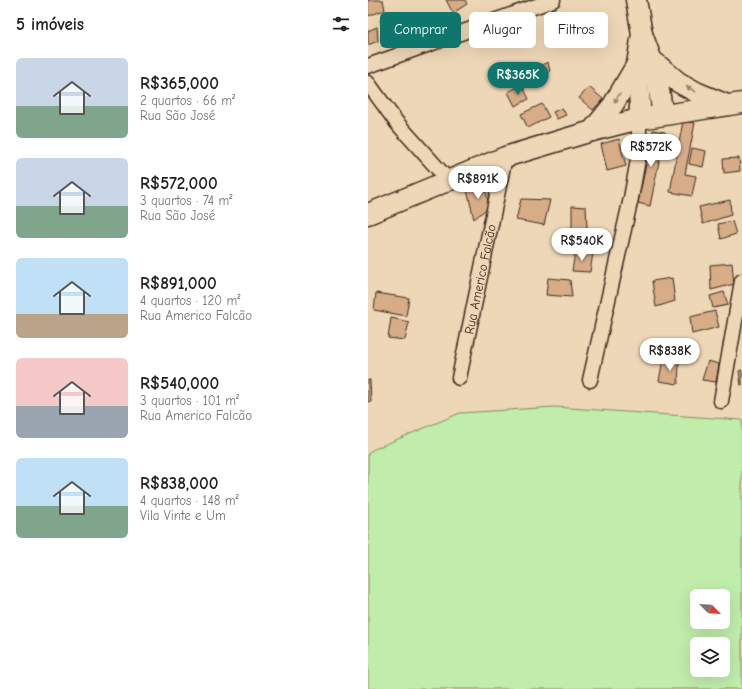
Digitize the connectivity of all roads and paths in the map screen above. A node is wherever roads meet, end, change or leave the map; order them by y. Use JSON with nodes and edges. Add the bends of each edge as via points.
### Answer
{"nodes":[{"id":1,"x":553,"y":0,"type":"edge"},
{"id":2,"x":636,"y":0,"type":"edge"},
{"id":3,"x":645,"y":62,"type":"junction"},
{"id":4,"x":368,"y":66,"type":"edge"},
{"id":5,"x":368,"y":83,"type":"edge"},
{"id":6,"x":734,"y":104,"type":"edge"},
{"id":7,"x":663,"y":115,"type":"junction"},
{"id":8,"x":639,"y":119,"type":"junction"},
{"id":9,"x":592,"y":131,"type":"junction"},
{"id":10,"x":505,"y":157,"type":"junction"},
{"id":11,"x":449,"y":181,"type":"junction"},
{"id":12,"x":368,"y":214,"type":"edge"},
{"id":13,"x":742,"y":281,"type":"edge"},
{"id":14,"x":459,"y":378,"type":"dead end"},
{"id":15,"x":590,"y":380,"type":"dead end"},
{"id":16,"x":721,"y":401,"type":"dead end"}],
"edges":[{"from":1,"to":4,"type":"street"},
{"from":2,"to":3,"type":"main road"},
{"from":6,"to":3,"type":"main road","one_way":true,"via":[[698,93]]},
{"from":3,"to":7,"type":"main road","via":[[658,82]]},
{"from":3,"to":8,"type":"main road"},
{"from":3,"to":9,"type":"main road","one_way":true},
{"from":5,"to":11,"type":"street","via":[[397,123]]},
{"from":6,"to":7,"type":"main road"},
{"from":7,"to":8,"type":"main road"},
{"from":8,"to":9,"type":"main road"},
{"from":8,"to":15,"type":"street","via":[[639,154],[631,198]]},
{"from":9,"to":10,"type":"main road"},
{"from":10,"to":11,"type":"main road"},
{"from":10,"to":14,"type":"street","name":"Rua Americo Falcão"},
{"from":11,"to":12,"type":"main road"},
{"from":13,"to":16,"type":"street"}]}
